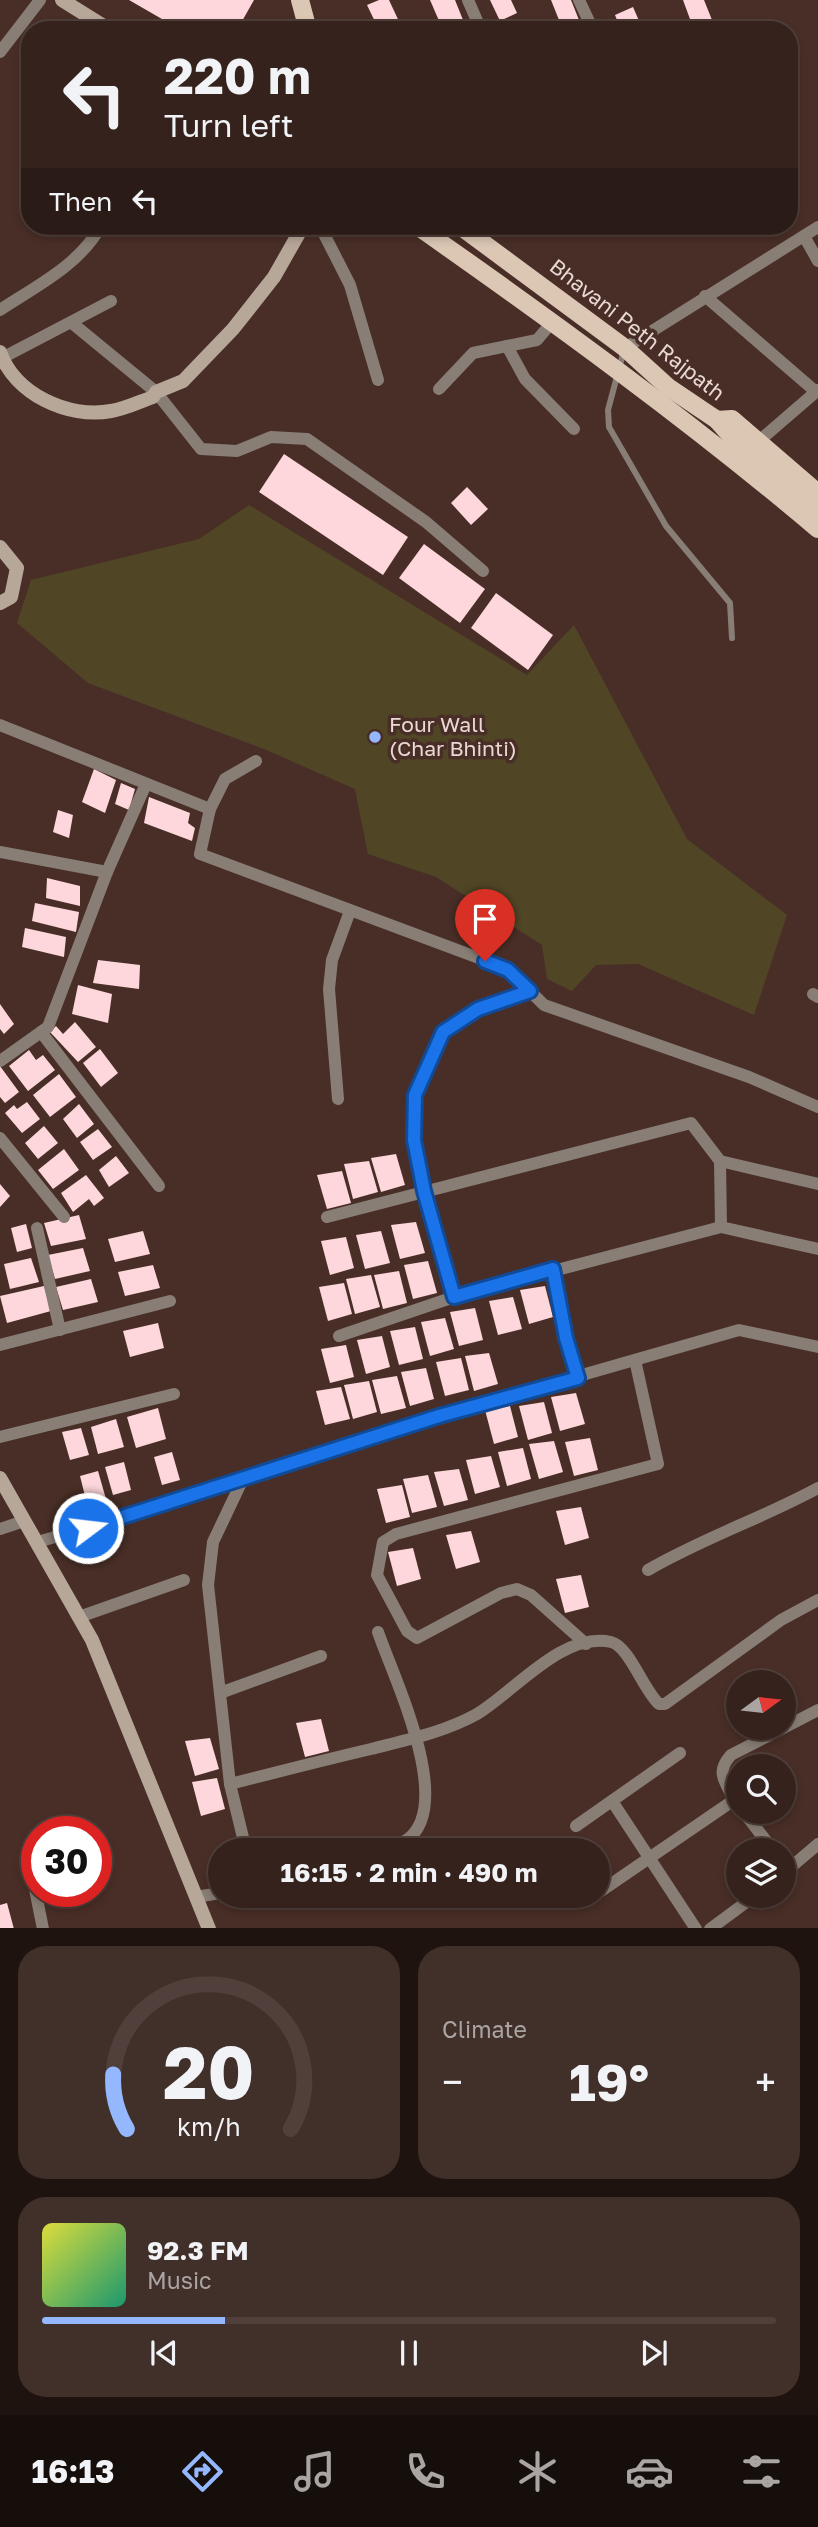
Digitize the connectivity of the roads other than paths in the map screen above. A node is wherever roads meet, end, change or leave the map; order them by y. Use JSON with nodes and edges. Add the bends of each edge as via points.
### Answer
{"nodes":[{"id":1,"x":40,"y":0,"type":"edge"},
{"id":2,"x":62,"y":0,"type":"edge"},
{"id":3,"x":300,"y":0,"type":"edge"},
{"id":4,"x":468,"y":0,"type":"edge"},
{"id":5,"x":579,"y":0,"type":"edge"},
{"id":6,"x":24,"y":21,"type":"edge"},
{"id":7,"x":96,"y":21,"type":"edge"},
{"id":8,"x":305,"y":21,"type":"edge"},
{"id":9,"x":477,"y":21,"type":"edge"},
{"id":10,"x":589,"y":21,"type":"edge"},
{"id":11,"x":21,"y":24,"type":"edge"},
{"id":12,"x":0,"y":51,"type":"edge"},
{"id":13,"x":818,"y":227,"type":"edge"},
{"id":14,"x":96,"y":235,"type":"edge"},
{"id":15,"x":298,"y":235,"type":"edge"},
{"id":16,"x":325,"y":235,"type":"edge"},
{"id":17,"x":430,"y":235,"type":"edge"},
{"id":18,"x":472,"y":235,"type":"edge"},
{"id":19,"x":804,"y":236,"type":"junction"},
{"id":20,"x":818,"y":261,"type":"edge"},
{"id":21,"x":705,"y":296,"type":"junction"},
{"id":22,"x":111,"y":301,"type":"dead end"},
{"id":23,"x":0,"y":310,"type":"edge"},
{"id":24,"x":553,"y":321,"type":"junction"},
{"id":25,"x":72,"y":323,"type":"junction"},
{"id":26,"x":508,"y":346,"type":"junction"},
{"id":27,"x":625,"y":348,"type":"junction"},
{"id":28,"x":1,"y":355,"type":"edge"},
{"id":29,"x":618,"y":372,"type":"junction"},
{"id":30,"x":378,"y":380,"type":"dead end"},
{"id":31,"x":439,"y":389,"type":"dead end"},
{"id":32,"x":817,"y":391,"type":"edge"},
{"id":33,"x":156,"y":392,"type":"junction"},
{"id":34,"x":717,"y":420,"type":"junction"},
{"id":35,"x":574,"y":429,"type":"dead end"},
{"id":36,"x":759,"y":442,"type":"junction"},
{"id":37,"x":818,"y":493,"type":"edge"},
{"id":38,"x":818,"y":511,"type":"edge"},
{"id":39,"x":818,"y":529,"type":"edge"},
{"id":40,"x":0,"y":547,"type":"edge"},
{"id":41,"x":483,"y":571,"type":"dead end"},
{"id":42,"x":0,"y":603,"type":"edge"},
{"id":43,"x":732,"y":638,"type":"dead end"},
{"id":44,"x":3,"y":726,"type":"edge"},
{"id":45,"x":0,"y":741,"type":"edge"},
{"id":46,"x":256,"y":761,"type":"dead end"},
{"id":47,"x":146,"y":784,"type":"junction"},
{"id":48,"x":210,"y":809,"type":"junction"},
{"id":49,"x":0,"y":852,"type":"edge"},
{"id":50,"x":107,"y":872,"type":"junction"},
{"id":51,"x":350,"y":911,"type":"junction"},
{"id":52,"x":530,"y":991,"type":"junction"},
{"id":53,"x":41,"y":1032,"type":"junction"},
{"id":54,"x":0,"y":1061,"type":"edge"},
{"id":55,"x":338,"y":1099,"type":"dead end"},
{"id":56,"x":818,"y":1107,"type":"edge"},
{"id":57,"x":0,"y":1139,"type":"edge"},
{"id":58,"x":720,"y":1161,"type":"junction"},
{"id":59,"x":818,"y":1184,"type":"edge"},
{"id":60,"x":159,"y":1186,"type":"dead end"},
{"id":61,"x":424,"y":1191,"type":"junction"},
{"id":62,"x":64,"y":1217,"type":"dead end"},
{"id":63,"x":327,"y":1217,"type":"dead end"},
{"id":64,"x":721,"y":1227,"type":"junction"},
{"id":65,"x":37,"y":1228,"type":"dead end"},
{"id":66,"x":818,"y":1249,"type":"edge"},
{"id":67,"x":553,"y":1269,"type":"junction"},
{"id":68,"x":454,"y":1297,"type":"junction"},
{"id":69,"x":170,"y":1301,"type":"dead end"},
{"id":70,"x":60,"y":1330,"type":"junction"},
{"id":71,"x":339,"y":1336,"type":"dead end"},
{"id":72,"x":0,"y":1345,"type":"edge"},
{"id":73,"x":818,"y":1347,"type":"edge"},
{"id":74,"x":635,"y":1360,"type":"junction"},
{"id":75,"x":578,"y":1378,"type":"junction"},
{"id":76,"x":173,"y":1394,"type":"dead end"},
{"id":77,"x":0,"y":1437,"type":"edge"},
{"id":78,"x":0,"y":1478,"type":"edge"},
{"id":79,"x":242,"y":1480,"type":"junction"},
{"id":80,"x":818,"y":1488,"type":"edge"},
{"id":81,"x":24,"y":1521,"type":"junction"},
{"id":82,"x":0,"y":1530,"type":"edge"},
{"id":83,"x":37,"y":1542,"type":"junction"},
{"id":84,"x":648,"y":1570,"type":"dead end"},
{"id":85,"x":184,"y":1580,"type":"dead end"},
{"id":86,"x":818,"y":1600,"type":"edge"},
{"id":87,"x":79,"y":1617,"type":"junction"},
{"id":88,"x":378,"y":1632,"type":"dead end"},
{"id":89,"x":586,"y":1644,"type":"junction"},
{"id":90,"x":321,"y":1657,"type":"dead end"},
{"id":91,"x":220,"y":1693,"type":"junction"},
{"id":92,"x":818,"y":1710,"type":"edge"},
{"id":93,"x":415,"y":1737,"type":"junction"},
{"id":94,"x":680,"y":1753,"type":"dead end"},
{"id":95,"x":734,"y":1754,"type":"edge"},
{"id":96,"x":726,"y":1761,"type":"edge"},
{"id":97,"x":726,"y":1782,"type":"edge"},
{"id":98,"x":230,"y":1784,"type":"junction"},
{"id":99,"x":612,"y":1801,"type":"junction"},
{"id":100,"x":726,"y":1809,"type":"edge"},
{"id":101,"x":753,"y":1824,"type":"edge"},
{"id":102,"x":576,"y":1826,"type":"dead end"},
{"id":103,"x":243,"y":1838,"type":"edge"},
{"id":104,"x":410,"y":1838,"type":"edge"},
{"id":105,"x":764,"y":1838,"type":"edge"},
{"id":106,"x":816,"y":1852,"type":"edge"},
{"id":107,"x":650,"y":1857,"type":"junction"},
{"id":108,"x":796,"y":1863,"type":"edge"},
{"id":109,"x":610,"y":1885,"type":"edge"},
{"id":110,"x":208,"y":1895,"type":"edge"},
{"id":111,"x":197,"y":1897,"type":"junction"},
{"id":112,"x":39,"y":1907,"type":"edge"},
{"id":113,"x":738,"y":1908,"type":"edge"},
{"id":114,"x":43,"y":1928,"type":"edge"},
{"id":115,"x":209,"y":1928,"type":"edge"},
{"id":116,"x":696,"y":1928,"type":"edge"},
{"id":117,"x":710,"y":1928,"type":"edge"}],
"edges":[{"from":1,"to":6,"type":"street"},
{"from":2,"to":7,"type":"street"},
{"from":3,"to":8,"type":"main road"},
{"from":4,"to":9,"type":"street"},
{"from":5,"to":10,"type":"street"},
{"from":11,"to":12,"type":"street"},
{"from":13,"to":19,"type":"street"},
{"from":14,"to":23,"type":"street","via":[[72,264]]},
{"from":15,"to":33,"type":"street","via":[[274,277],[233,329],[183,381]]},
{"from":16,"to":30,"type":"street","via":[[350,285]]},
{"from":17,"to":24,"type":"main road"},
{"from":18,"to":27,"type":"main road","name":"Bhavani Peth Rajpath"},
{"from":19,"to":20,"type":"street"},
{"from":19,"to":21,"type":"street"},
{"from":21,"to":27,"type":"street"},
{"from":21,"to":32,"type":"street"},
{"from":22,"to":25,"type":"street"},
{"from":24,"to":26,"type":"street","via":[[537,340]]},
{"from":24,"to":29,"type":"main road"},
{"from":25,"to":28,"type":"street"},
{"from":25,"to":33,"type":"street"},
{"from":26,"to":31,"type":"street","via":[[473,353]]},
{"from":26,"to":35,"type":"street","via":[[525,379]]},
{"from":27,"to":29,"type":"lane"},
{"from":27,"to":34,"type":"main road","name":"Bhavani Peth Rajpath","via":[[668,387]]},
{"from":28,"to":33,"type":"street","via":[[34,397],[67,409],[110,412]]},
{"from":29,"to":39,"type":"main road"},
{"from":29,"to":43,"type":"lane","via":[[608,410],[609,427],[666,526],[730,603]]},
{"from":32,"to":36,"type":"street"},
{"from":33,"to":41,"type":"street","via":[[201,449],[237,451],[271,437],[307,439],[426,522]]},
{"from":34,"to":36,"type":"main road","name":"Bhavani Peth Rajpath","via":[[732,419]]},
{"from":34,"to":38,"type":"main road","via":[[746,453]]},
{"from":36,"to":37,"type":"main road","name":"Bhavani Peth Rajpath"},
{"from":40,"to":42,"type":"street","via":[[17,568],[10,597]]},
{"from":44,"to":45,"type":"street"},
{"from":44,"to":47,"type":"street"},
{"from":46,"to":48,"type":"street","via":[[225,779]]},
{"from":47,"to":48,"type":"street"},
{"from":47,"to":50,"type":"street"},
{"from":48,"to":51,"type":"street","via":[[200,854]]},
{"from":49,"to":50,"type":"street"},
{"from":50,"to":53,"type":"street","via":[[48,1027]]},
{"from":51,"to":52,"type":"street","via":[[508,970]]},
{"from":51,"to":55,"type":"street","via":[[331,960],[329,989]]},
{"from":52,"to":56,"type":"street","via":[[544,1005],[749,1077]]},
{"from":52,"to":61,"type":"street","via":[[478,1009],[443,1032],[415,1095],[414,1140]]},
{"from":53,"to":54,"type":"street"},
{"from":53,"to":60,"type":"street"},
{"from":57,"to":62,"type":"street"},
{"from":58,"to":59,"type":"street"},
{"from":58,"to":61,"type":"street","via":[[691,1124]]},
{"from":58,"to":64,"type":"street"},
{"from":61,"to":63,"type":"street"},
{"from":61,"to":68,"type":"street"},
{"from":64,"to":66,"type":"street"},
{"from":64,"to":67,"type":"street"},
{"from":65,"to":70,"type":"street"},
{"from":67,"to":68,"type":"street"},
{"from":67,"to":75,"type":"street"},
{"from":68,"to":71,"type":"street"},
{"from":69,"to":70,"type":"street"},
{"from":70,"to":72,"type":"street"},
{"from":73,"to":74,"type":"street","via":[[739,1330]]},
{"from":74,"to":75,"type":"street"},
{"from":74,"to":89,"type":"street","via":[[658,1464],[396,1534],[383,1542],[377,1575],[407,1631],[417,1638],[517,1589],[531,1595]]},
{"from":75,"to":79,"type":"street","via":[[439,1416]]},
{"from":76,"to":77,"type":"street"},
{"from":78,"to":81,"type":"street"},
{"from":79,"to":83,"type":"street"},
{"from":79,"to":91,"type":"street","via":[[213,1542],[210,1561],[208,1585]]},
{"from":80,"to":84,"type":"street"},
{"from":81,"to":82,"type":"street"},
{"from":81,"to":83,"type":"street"},
{"from":83,"to":87,"type":"street"},
{"from":85,"to":87,"type":"street"},
{"from":86,"to":89,"type":"street","via":[[781,1620],[665,1704],[653,1698],[615,1643]]},
{"from":87,"to":111,"type":"street"},
{"from":88,"to":93,"type":"street"},
{"from":89,"to":93,"type":"street","via":[[538,1666],[480,1713]]},
{"from":90,"to":91,"type":"street"},
{"from":91,"to":98,"type":"street"},
{"from":92,"to":95,"type":"street"},
{"from":93,"to":98,"type":"street"},
{"from":93,"to":104,"type":"street","via":[[428,1788],[423,1817]]},
{"from":94,"to":99,"type":"street"},
{"from":96,"to":97,"type":"street","via":[[721,1772]]},
{"from":98,"to":103,"type":"street"},
{"from":99,"to":102,"type":"street"},
{"from":99,"to":107,"type":"street"},
{"from":100,"to":107,"type":"street"},
{"from":101,"to":105,"type":"street"},
{"from":106,"to":108,"type":"street"},
{"from":107,"to":109,"type":"street"},
{"from":107,"to":116,"type":"street"},
{"from":110,"to":111,"type":"street"},
{"from":111,"to":115,"type":"street"},
{"from":112,"to":114,"type":"street"},
{"from":113,"to":117,"type":"street"}]}
